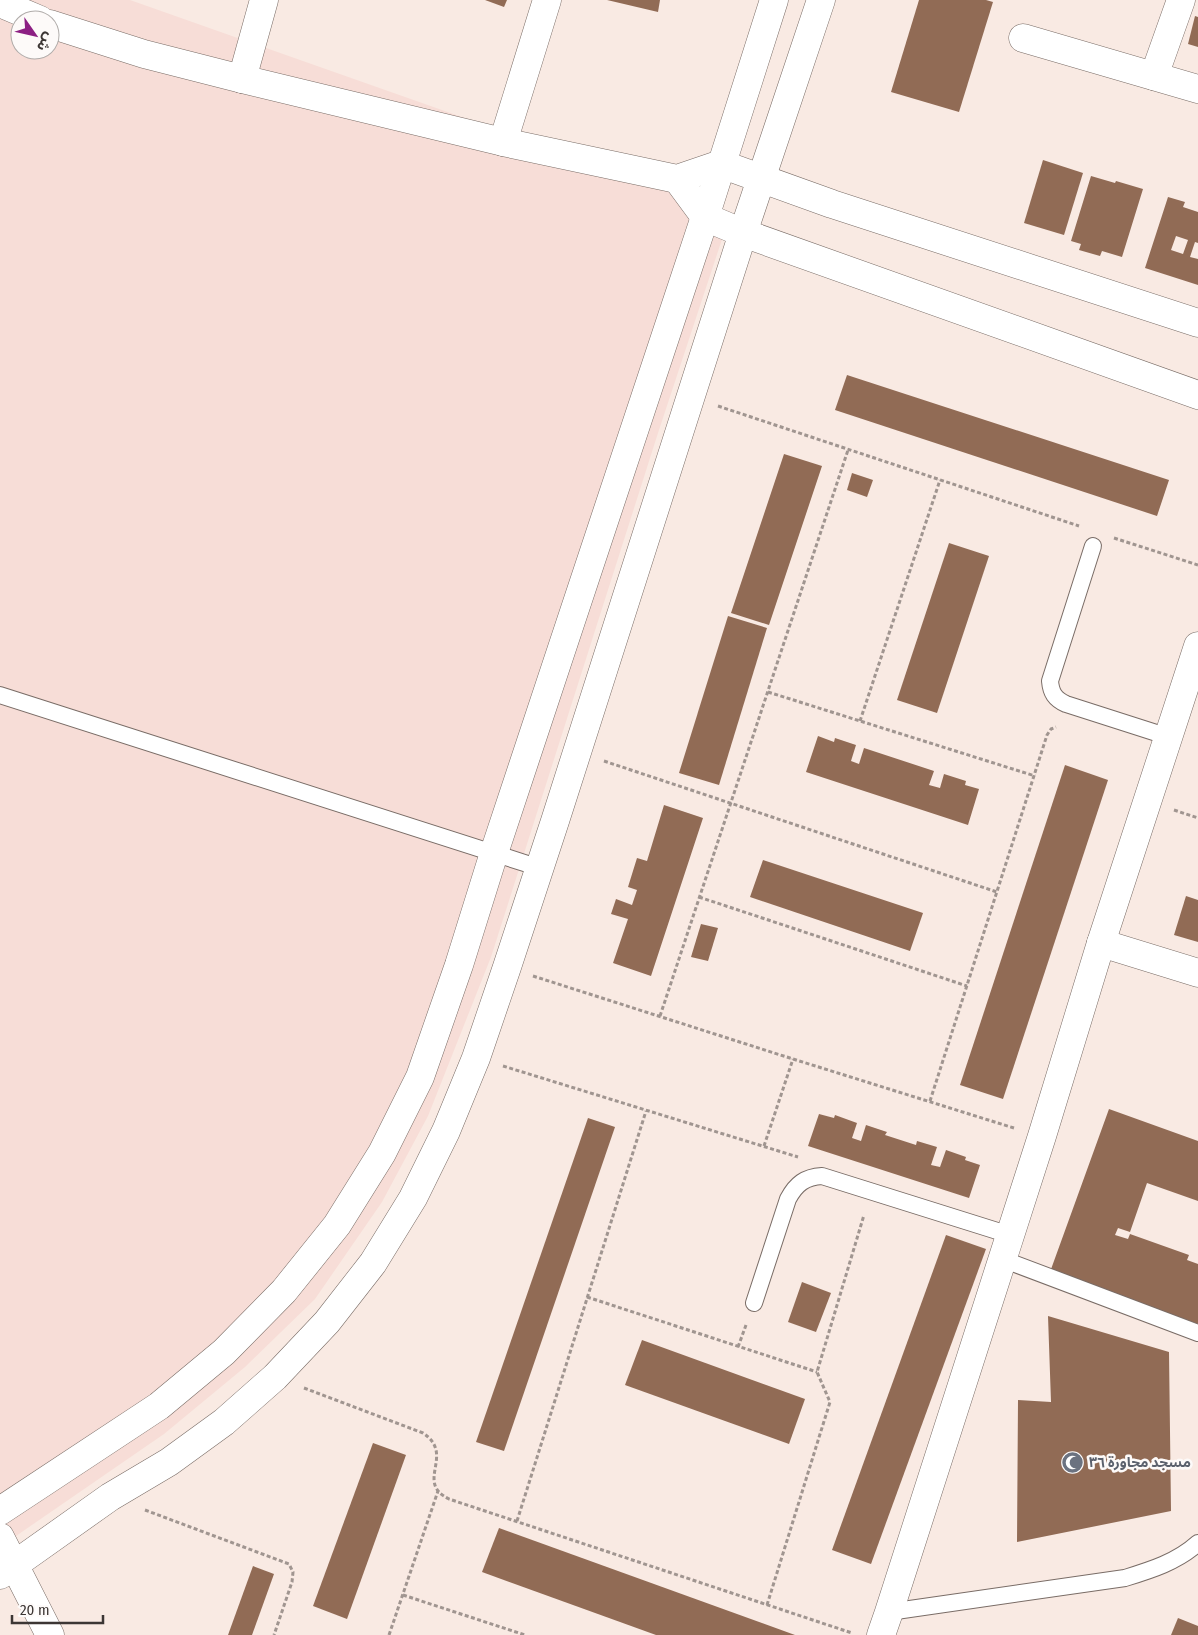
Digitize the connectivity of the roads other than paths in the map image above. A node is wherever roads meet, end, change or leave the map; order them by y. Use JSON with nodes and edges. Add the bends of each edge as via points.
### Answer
{"nodes":[{"id":1,"x":264,"y":0,"type":"edge"},
{"id":2,"x":547,"y":0,"type":"edge"},
{"id":3,"x":774,"y":0,"type":"edge"},
{"id":4,"x":821,"y":0,"type":"edge"},
{"id":5,"x":1181,"y":0,"type":"edge"},
{"id":6,"x":0,"y":3,"type":"edge"},
{"id":7,"x":16,"y":10,"type":"edge"},
{"id":8,"x":60,"y":27,"type":"edge"},
{"id":9,"x":1023,"y":38,"type":"dead end"},
{"id":10,"x":1154,"y":76,"type":"junction"},
{"id":11,"x":242,"y":79,"type":"junction"},
{"id":12,"x":1198,"y":89,"type":"edge"},
{"id":13,"x":503,"y":142,"type":"junction"},
{"id":14,"x":721,"y":164,"type":"junction"},
{"id":15,"x":677,"y":179,"type":"junction"},
{"id":16,"x":761,"y":179,"type":"junction"},
{"id":17,"x":705,"y":216,"type":"junction"},
{"id":18,"x":742,"y":234,"type":"junction"},
{"id":19,"x":1198,"y":323,"type":"edge"},
{"id":20,"x":1198,"y":395,"type":"edge"},
{"id":21,"x":1093,"y":546,"type":"dead end"},
{"id":22,"x":1198,"y":646,"type":"edge"},
{"id":23,"x":0,"y":695,"type":"edge"},
{"id":24,"x":1169,"y":737,"type":"junction"},
{"id":25,"x":494,"y":853,"type":"junction"},
{"id":26,"x":540,"y":868,"type":"junction"},
{"id":27,"x":1101,"y":942,"type":"junction"},
{"id":28,"x":1198,"y":973,"type":"edge"},
{"id":29,"x":1006,"y":1247,"type":"junction"},
{"id":30,"x":754,"y":1303,"type":"dead end"},
{"id":31,"x":1198,"y":1333,"type":"edge"},
{"id":32,"x":0,"y":1511,"type":"edge"},
{"id":33,"x":0,"y":1538,"type":"edge"},
{"id":34,"x":1198,"y":1543,"type":"edge"},
{"id":35,"x":7,"y":1570,"type":"edge"},
{"id":36,"x":885,"y":1624,"type":"edge"},
{"id":37,"x":50,"y":1635,"type":"edge"}],
"edges":[{"from":1,"to":11,"type":"street"},
{"from":2,"to":13,"type":"street"},
{"from":3,"to":14,"type":"street"},
{"from":4,"to":16,"type":"street"},
{"from":5,"to":10,"type":"street"},
{"from":6,"to":7,"type":"street"},
{"from":8,"to":11,"type":"street","via":[[144,54]]},
{"from":9,"to":10,"type":"street"},
{"from":10,"to":12,"type":"street"},
{"from":11,"to":13,"type":"street"},
{"from":13,"to":15,"type":"street"},
{"from":14,"to":15,"type":"street"},
{"from":14,"to":16,"type":"street"},
{"from":14,"to":17,"type":"street"},
{"from":15,"to":17,"type":"street"},
{"from":16,"to":18,"type":"street"},
{"from":16,"to":19,"type":"street"},
{"from":17,"to":18,"type":"street"},
{"from":17,"to":25,"type":"street"},
{"from":18,"to":20,"type":"street"},
{"from":18,"to":26,"type":"street"},
{"from":21,"to":24,"type":"lane","via":[[1050,681],[1051,692],[1066,704]]},
{"from":22,"to":24,"type":"street"},
{"from":23,"to":25,"type":"lane"},
{"from":24,"to":27,"type":"street"},
{"from":25,"to":26,"type":"lane"},
{"from":25,"to":32,"type":"street","via":[[460,965],[420,1077],[382,1153],[336,1225],[284,1291],[224,1352],[159,1406]]},
{"from":26,"to":35,"type":"street","via":[[476,1058],[446,1131],[413,1198],[373,1262],[327,1322],[275,1377],[216,1428]]},
{"from":27,"to":28,"type":"street"},
{"from":27,"to":29,"type":"street"},
{"from":29,"to":30,"type":"lane","via":[[871,1191],[822,1176],[806,1179],[793,1189],[788,1199]]},
{"from":29,"to":31,"type":"lane"},
{"from":29,"to":36,"type":"street"},
{"from":33,"to":35,"type":"street"},
{"from":34,"to":36,"type":"lane","via":[[1160,1567],[1125,1578]]},
{"from":35,"to":37,"type":"street"}]}
